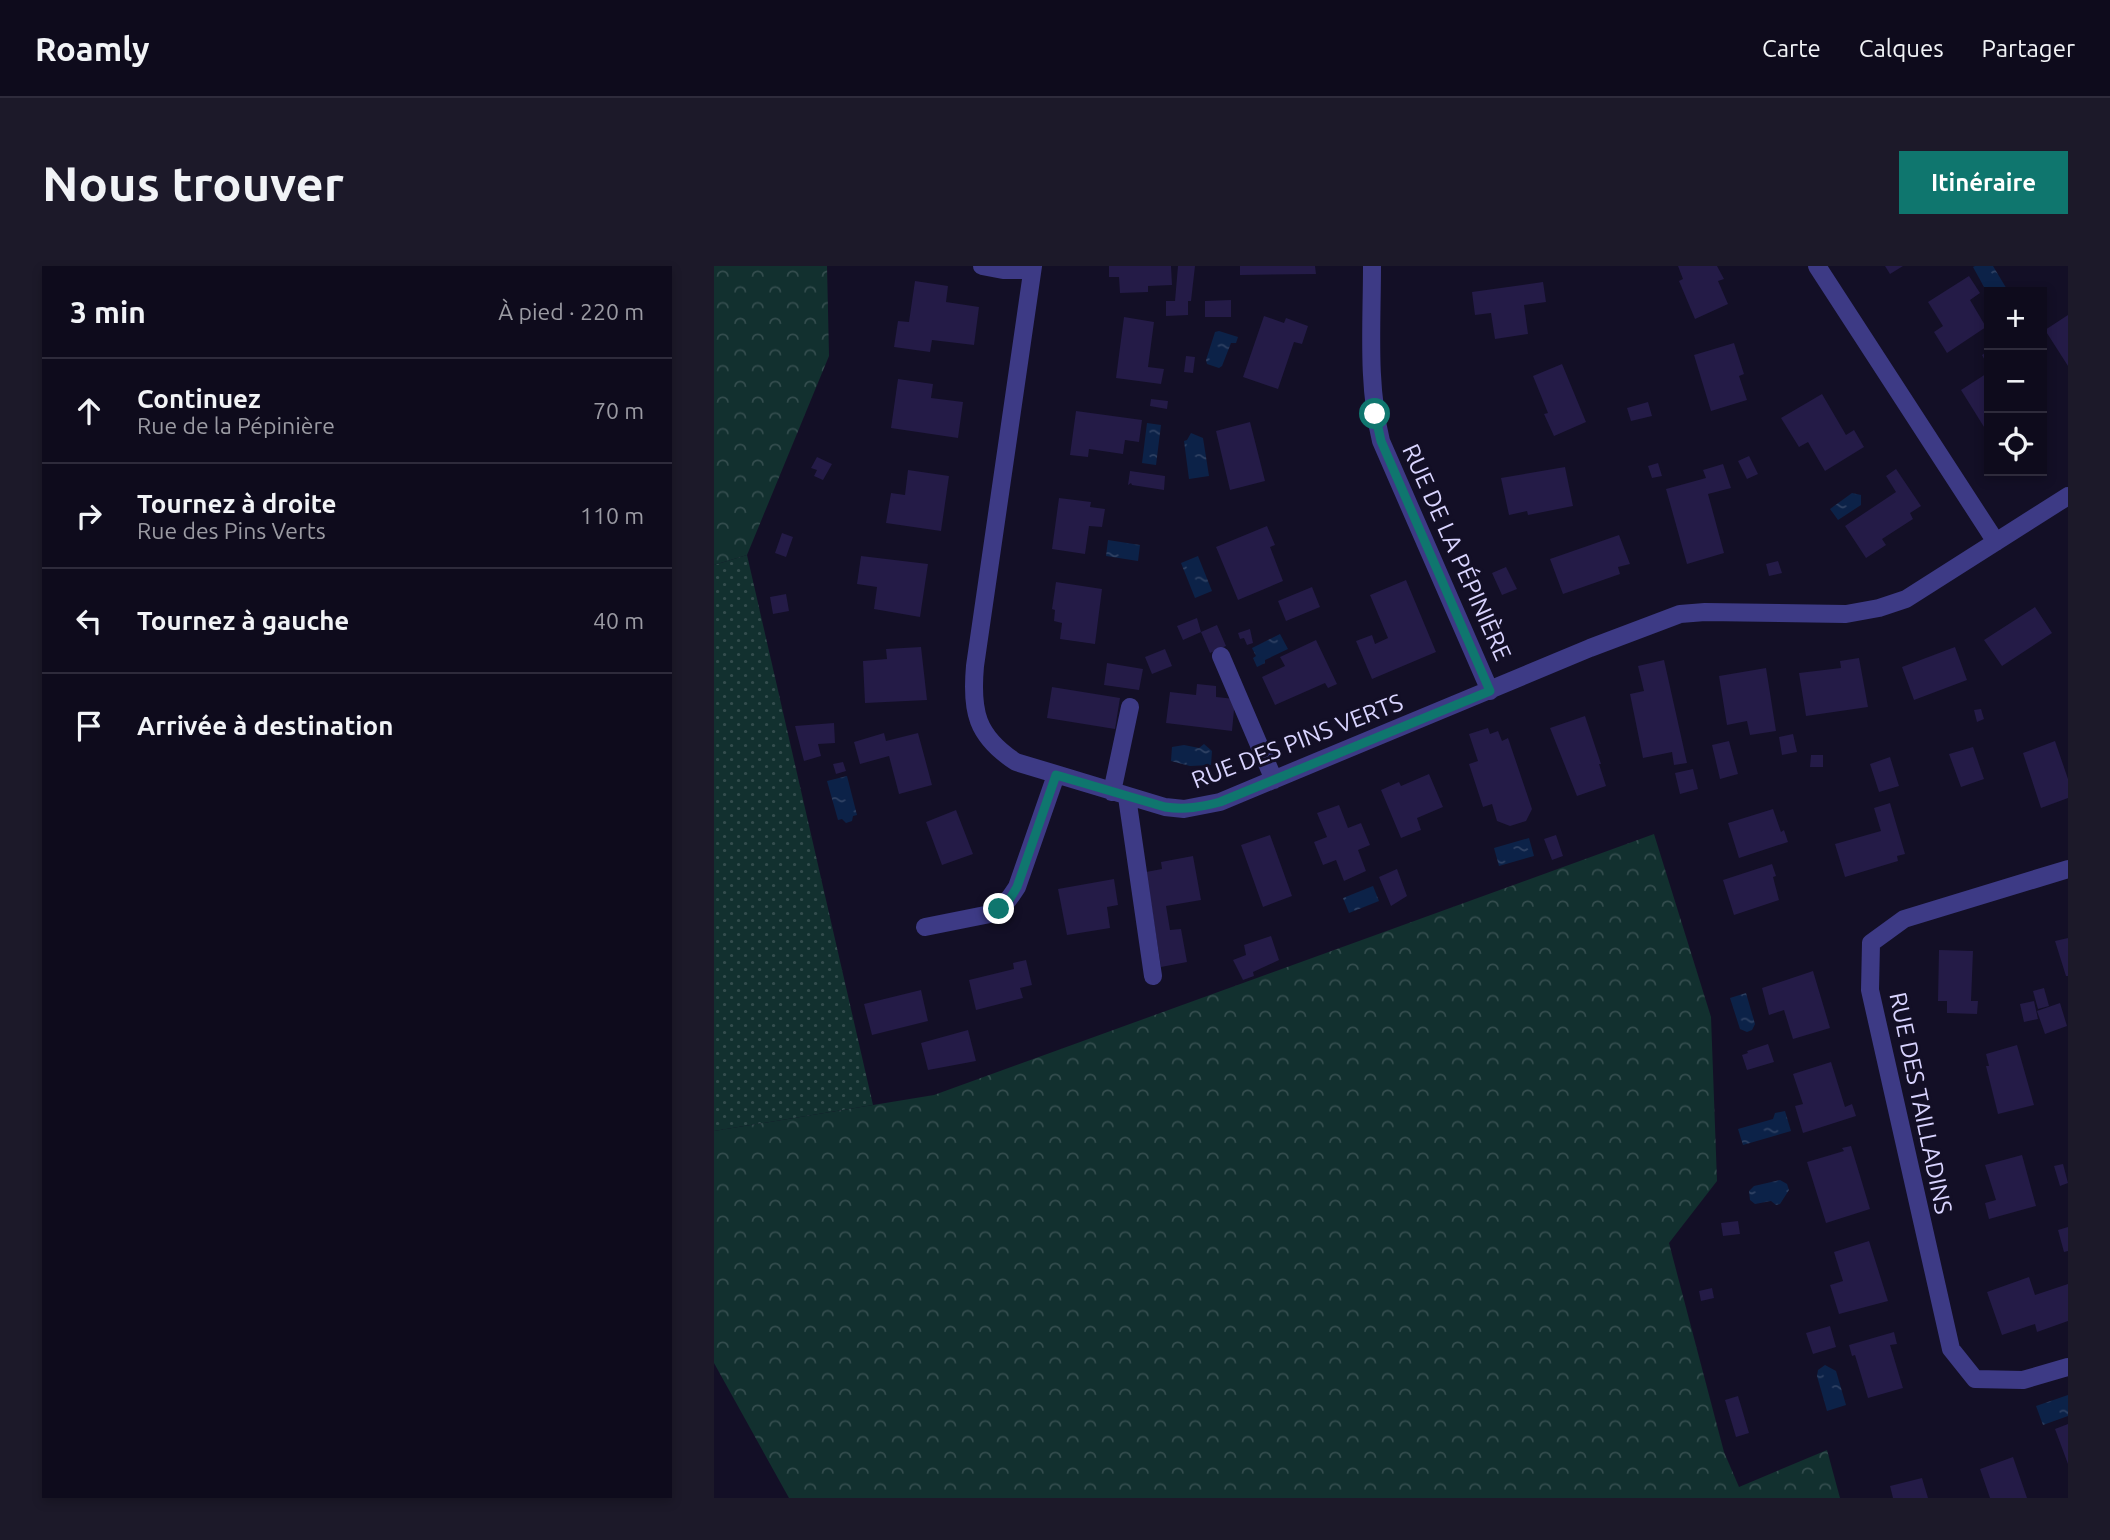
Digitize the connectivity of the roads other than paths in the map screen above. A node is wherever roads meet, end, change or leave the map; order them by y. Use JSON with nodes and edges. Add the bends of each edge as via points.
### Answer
{"nodes":[{"id":1,"x":982,"y":266,"type":"edge"},
{"id":2,"x":1373,"y":266,"type":"edge"},
{"id":3,"x":1817,"y":266,"type":"edge"},
{"id":4,"x":1032,"y":268,"type":"edge"},
{"id":5,"x":2068,"y":496,"type":"edge"},
{"id":6,"x":1996,"y":542,"type":"junction"},
{"id":7,"x":1221,"y":656,"type":"dead end"},
{"id":8,"x":1490,"y":691,"type":"junction"},
{"id":9,"x":1130,"y":707,"type":"dead end"},
{"id":10,"x":1056,"y":775,"type":"junction"},
{"id":11,"x":1273,"y":780,"type":"junction"},
{"id":12,"x":1120,"y":794,"type":"junction"},
{"id":13,"x":2068,"y":869,"type":"edge"},
{"id":14,"x":925,"y":927,"type":"dead end"},
{"id":15,"x":1153,"y":976,"type":"dead end"},
{"id":16,"x":2068,"y":1367,"type":"edge"}],
"edges":[{"from":1,"to":4,"type":"street"},
{"from":2,"to":8,"type":"street","name":"RUE DE LA PÉPINIÈRE","via":[[1371,385],[1381,441]]},
{"from":3,"to":6,"type":"street"},
{"from":4,"to":10,"type":"street","name":"RUE DES PINS VERTS","via":[[972,697],[984,731],[1004,754]]},
{"from":5,"to":6,"type":"street","name":"RUE DES PINS VERTS"},
{"from":6,"to":8,"type":"street","name":"RUE DES PINS VERTS","via":[[1906,599],[1879,608],[1846,614],[1680,614]]},
{"from":7,"to":11,"type":"street"},
{"from":8,"to":11,"type":"street","name":"RUE DES PINS VERTS"},
{"from":9,"to":12,"type":"street"},
{"from":10,"to":12,"type":"street","name":"RUE DES PINS VERTS"},
{"from":10,"to":14,"type":"street","via":[[1008,902],[990,914]]},
{"from":11,"to":12,"type":"street","name":"RUE DES PINS VERTS","via":[[1220,802],[1184,809]]},
{"from":12,"to":15,"type":"street"},
{"from":13,"to":16,"type":"street","name":"RUE DES TAILLADINS","via":[[1904,919],[1871,943],[1870,990],[1951,1349],[1975,1379],[2023,1380]]}]}
